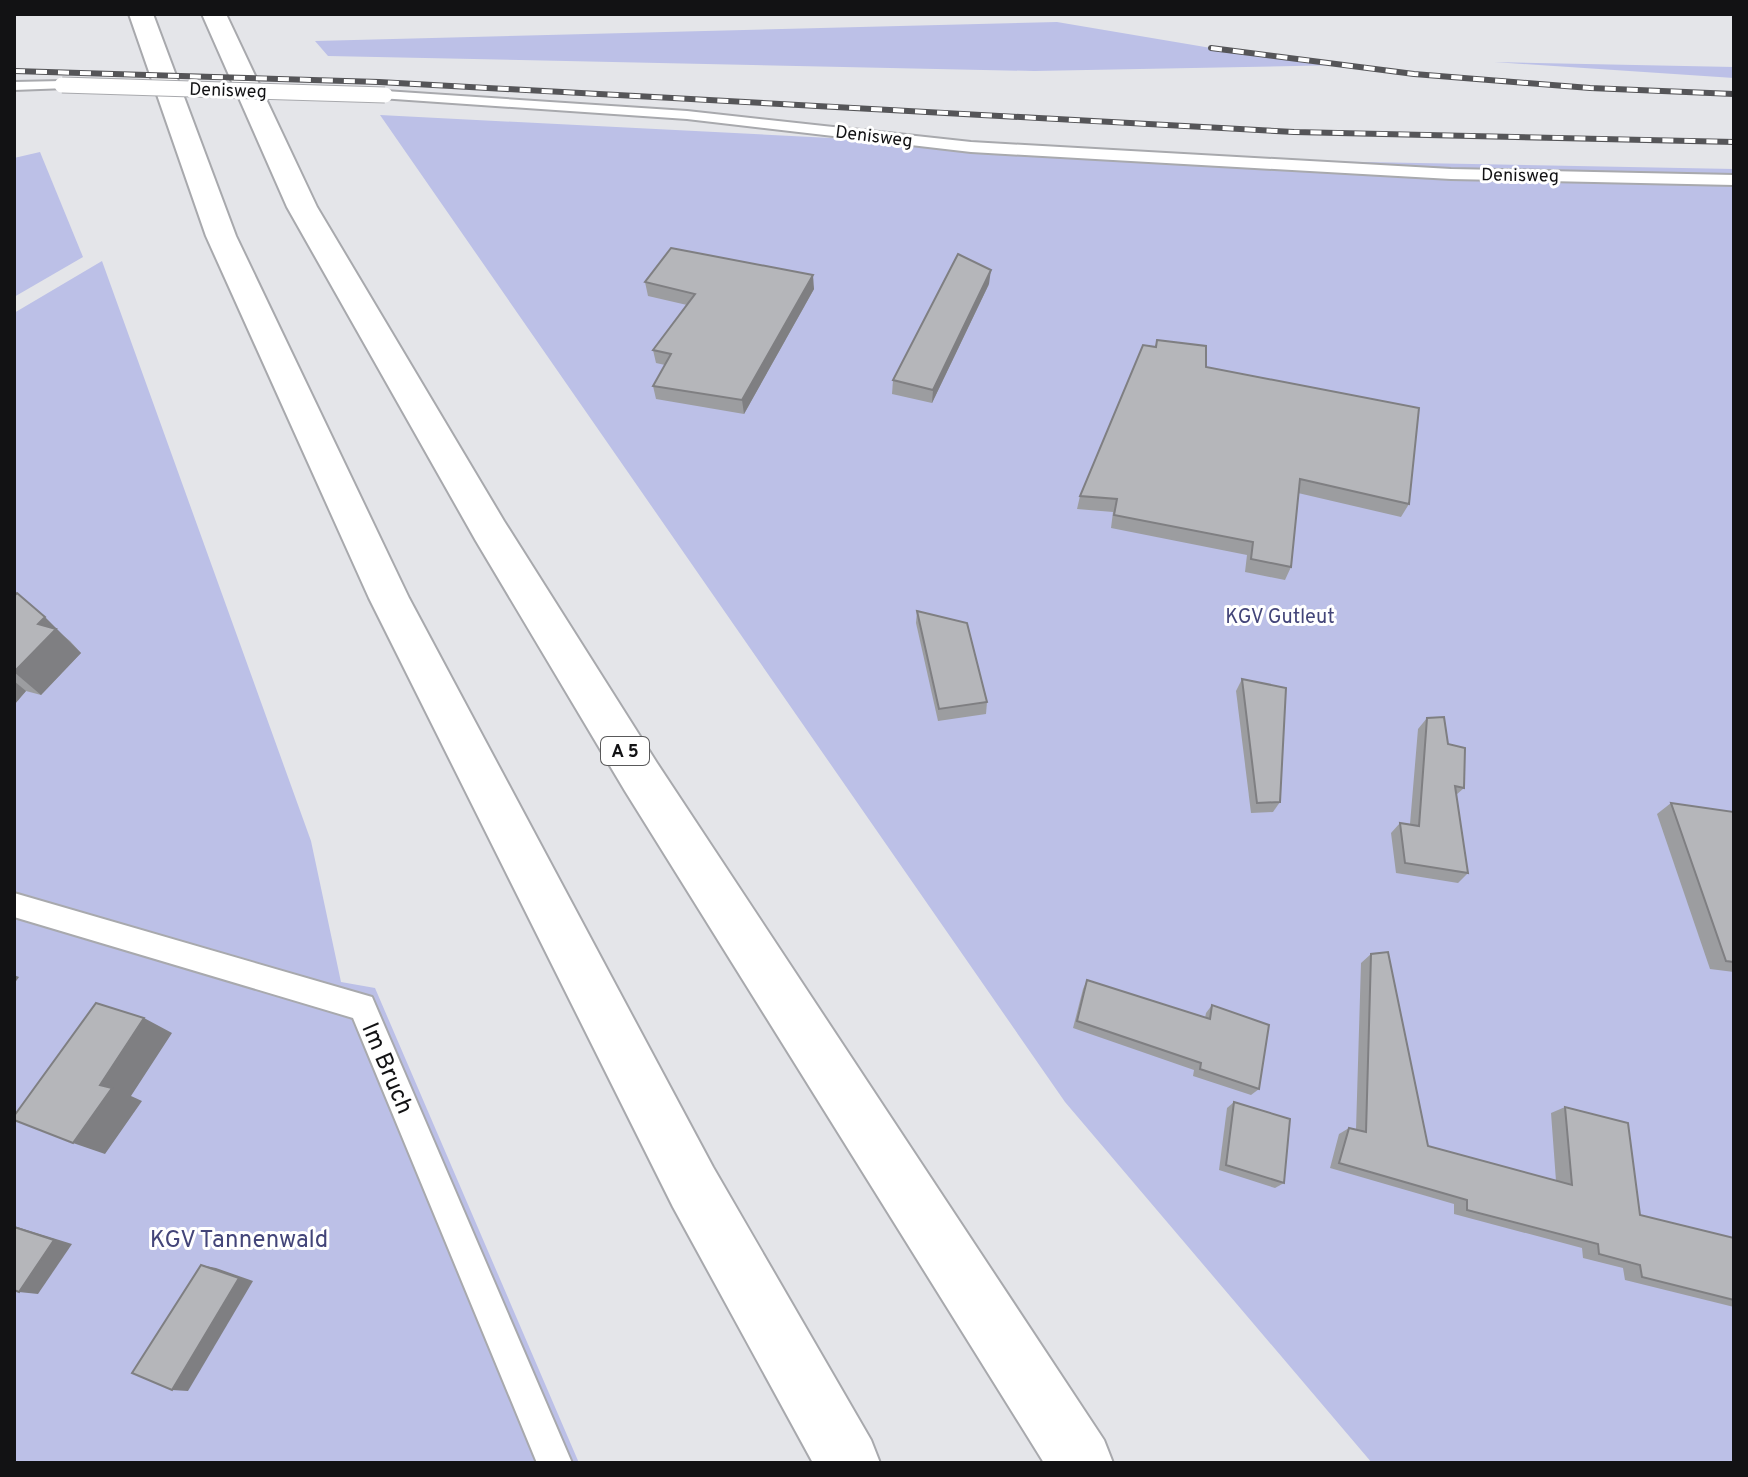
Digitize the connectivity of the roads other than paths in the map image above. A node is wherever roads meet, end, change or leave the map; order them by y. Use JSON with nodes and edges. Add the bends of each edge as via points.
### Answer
{"nodes":[{"id":1,"x":141,"y":14,"type":"edge"},
{"id":2,"x":214,"y":14,"type":"edge"},
{"id":3,"x":14,"y":86,"type":"edge"},
{"id":4,"x":1734,"y":180,"type":"edge"},
{"id":5,"x":14,"y":905,"type":"edge"},
{"id":6,"x":555,"y":1463,"type":"edge"},
{"id":7,"x":848,"y":1463,"type":"edge"},
{"id":8,"x":1081,"y":1463,"type":"edge"}],
"edges":[{"from":1,"to":7,"type":"highway","via":[[221,236],[389,598],[693,1187]]},
{"from":2,"to":8,"type":"highway","number":"A 5","via":[[302,207],[490,531],[641,777]]},
{"from":3,"to":4,"type":"lane","name":"Denisweg","bridge":true,"via":[[385,95],[687,115],[971,147],[1451,174]]},
{"from":5,"to":6,"type":"lane","name":"Im Bruch","via":[[362,1007]]}]}
